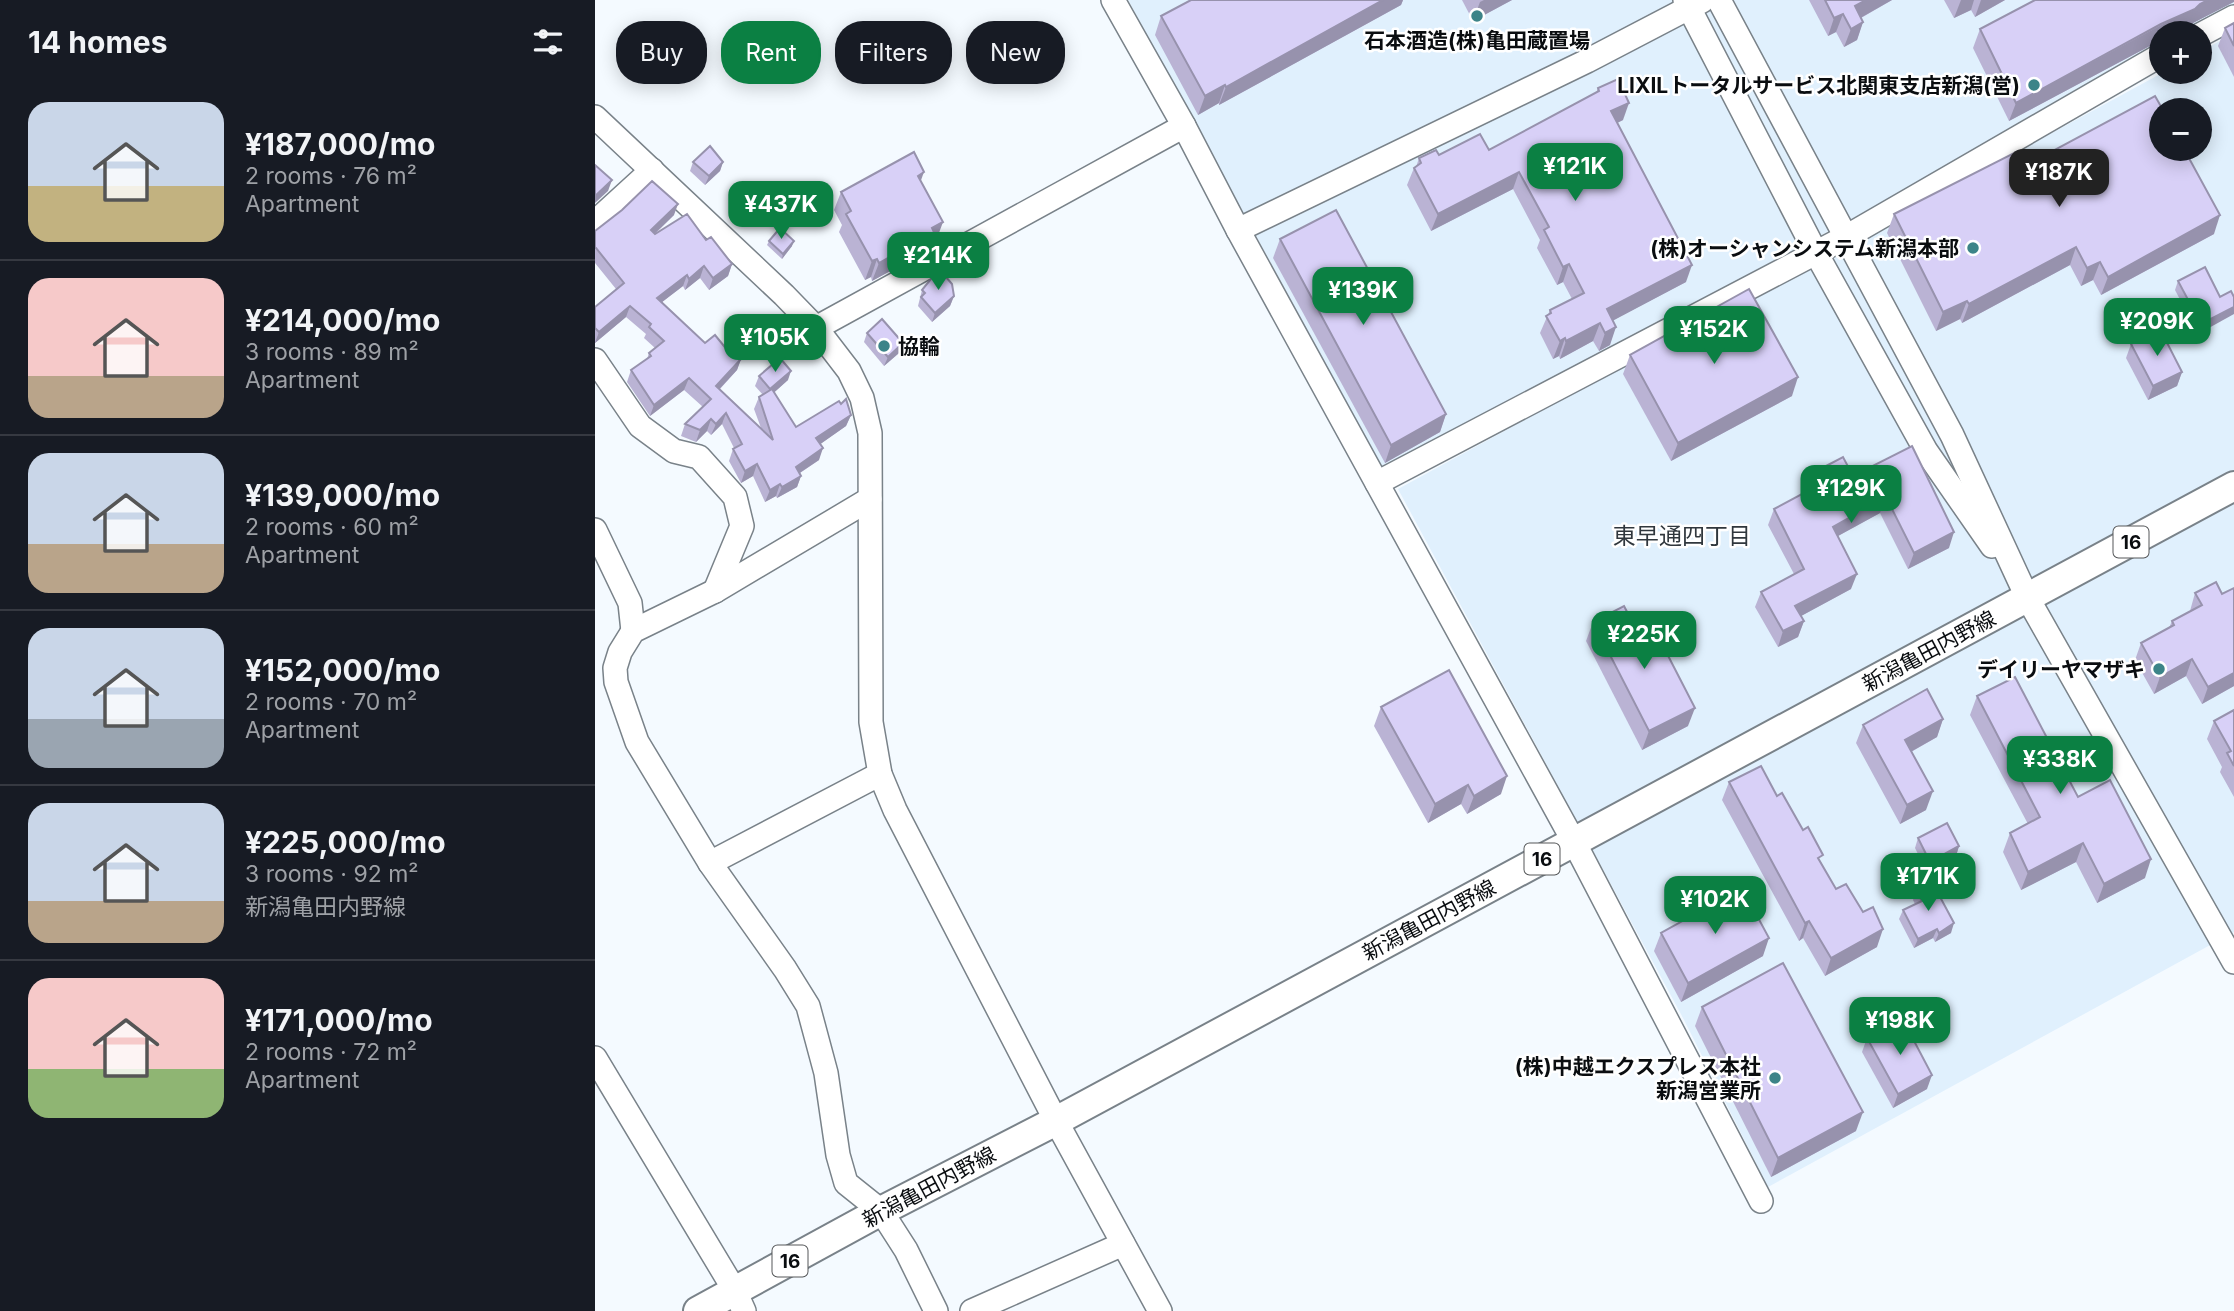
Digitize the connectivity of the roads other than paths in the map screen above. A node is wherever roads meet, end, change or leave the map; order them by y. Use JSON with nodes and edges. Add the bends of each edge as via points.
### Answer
{"nodes":[{"id":1,"x":1113,"y":0,"type":"edge"},
{"id":2,"x":1719,"y":0,"type":"edge"},
{"id":3,"x":1693,"y":3,"type":"edge"},
{"id":4,"x":2234,"y":17,"type":"edge"},
{"id":5,"x":2212,"y":29,"type":"edge"},
{"id":6,"x":2149,"y":62,"type":"edge"},
{"id":7,"x":595,"y":117,"type":"edge"},
{"id":8,"x":1184,"y":126,"type":"junction"},
{"id":9,"x":652,"y":170,"type":"junction"},
{"id":10,"x":595,"y":222,"type":"edge"},
{"id":11,"x":1238,"y":230,"type":"junction"},
{"id":12,"x":1846,"y":237,"type":"junction"},
{"id":13,"x":1816,"y":253,"type":"junction"},
{"id":14,"x":816,"y":328,"type":"junction"},
{"id":15,"x":595,"y":360,"type":"edge"},
{"id":16,"x":1377,"y":484,"type":"junction"},
{"id":17,"x":2234,"y":486,"type":"edge"},
{"id":18,"x":870,"y":499,"type":"junction"},
{"id":19,"x":595,"y":530,"type":"edge"},
{"id":20,"x":715,"y":591,"type":"junction"},
{"id":21,"x":2027,"y":597,"type":"junction"},
{"id":22,"x":633,"y":631,"type":"junction"},
{"id":23,"x":605,"y":671,"type":"edge"},
{"id":24,"x":880,"y":774,"type":"junction"},
{"id":25,"x":1574,"y":842,"type":"junction"},
{"id":26,"x":710,"y":863,"type":"junction"},
{"id":27,"x":2231,"y":950,"type":"edge"},
{"id":28,"x":595,"y":1058,"type":"edge"},
{"id":29,"x":1056,"y":1121,"type":"junction"},
{"id":30,"x":1761,"y":1200,"type":"dead end"},
{"id":31,"x":881,"y":1212,"type":"junction"},
{"id":32,"x":1123,"y":1244,"type":"junction"},
{"id":33,"x":739,"y":1301,"type":"edge"},
{"id":34,"x":698,"y":1311,"type":"edge"},
{"id":35,"x":936,"y":1311,"type":"edge"},
{"id":36,"x":972,"y":1311,"type":"edge"},
{"id":37,"x":1160,"y":1311,"type":"edge"}],
"edges":[{"from":1,"to":8,"type":"street"},
{"from":2,"to":12,"type":"street"},
{"from":3,"to":11,"type":"street","via":[[1574,67]]},
{"from":3,"to":13,"type":"street"},
{"from":4,"to":5,"type":"street"},
{"from":6,"to":12,"type":"street"},
{"from":7,"to":9,"type":"street"},
{"from":8,"to":11,"type":"street"},
{"from":8,"to":14,"type":"street"},
{"from":9,"to":10,"type":"street"},
{"from":9,"to":14,"type":"street"},
{"from":11,"to":16,"type":"street"},
{"from":12,"to":13,"type":"street"},
{"from":12,"to":21,"type":"street","via":[[1952,435]]},
{"from":13,"to":16,"type":"street"},
{"from":13,"to":21,"type":"street","via":[[1926,451]]},
{"from":14,"to":18,"type":"street","via":[[849,371],[862,398],[870,433]]},
{"from":15,"to":20,"type":"street","via":[[640,426],[674,451],[699,457],[735,498],[742,526]]},
{"from":16,"to":25,"type":"street"},
{"from":17,"to":21,"type":"main road","name":"新潟亀田内野線","number":"16"},
{"from":18,"to":20,"type":"street"},
{"from":18,"to":24,"type":"street","via":[[871,722]]},
{"from":19,"to":22,"type":"street","via":[[630,603]]},
{"from":20,"to":22,"type":"street"},
{"from":21,"to":25,"type":"main road","name":"新潟亀田内野線","number":"16"},
{"from":21,"to":27,"type":"street"},
{"from":22,"to":23,"type":"street"},
{"from":23,"to":26,"type":"street","via":[[616,682],[637,742]]},
{"from":24,"to":26,"type":"street"},
{"from":24,"to":29,"type":"street"},
{"from":25,"to":29,"type":"main road","name":"新潟亀田内野線","number":"16"},
{"from":25,"to":30,"type":"street"},
{"from":26,"to":31,"type":"street","via":[[808,1006],[826,1073],[846,1183]]},
{"from":28,"to":33,"type":"street"},
{"from":29,"to":31,"type":"main road","name":"新潟亀田内野線","number":"16"},
{"from":29,"to":32,"type":"street"},
{"from":31,"to":33,"type":"main road","name":"新潟亀田内野線","number":"16"},
{"from":31,"to":35,"type":"street","via":[[907,1250]]},
{"from":32,"to":36,"type":"street"},
{"from":32,"to":37,"type":"street"},
{"from":33,"to":34,"type":"main road","name":"新潟亀田内野線","number":"16"}]}
